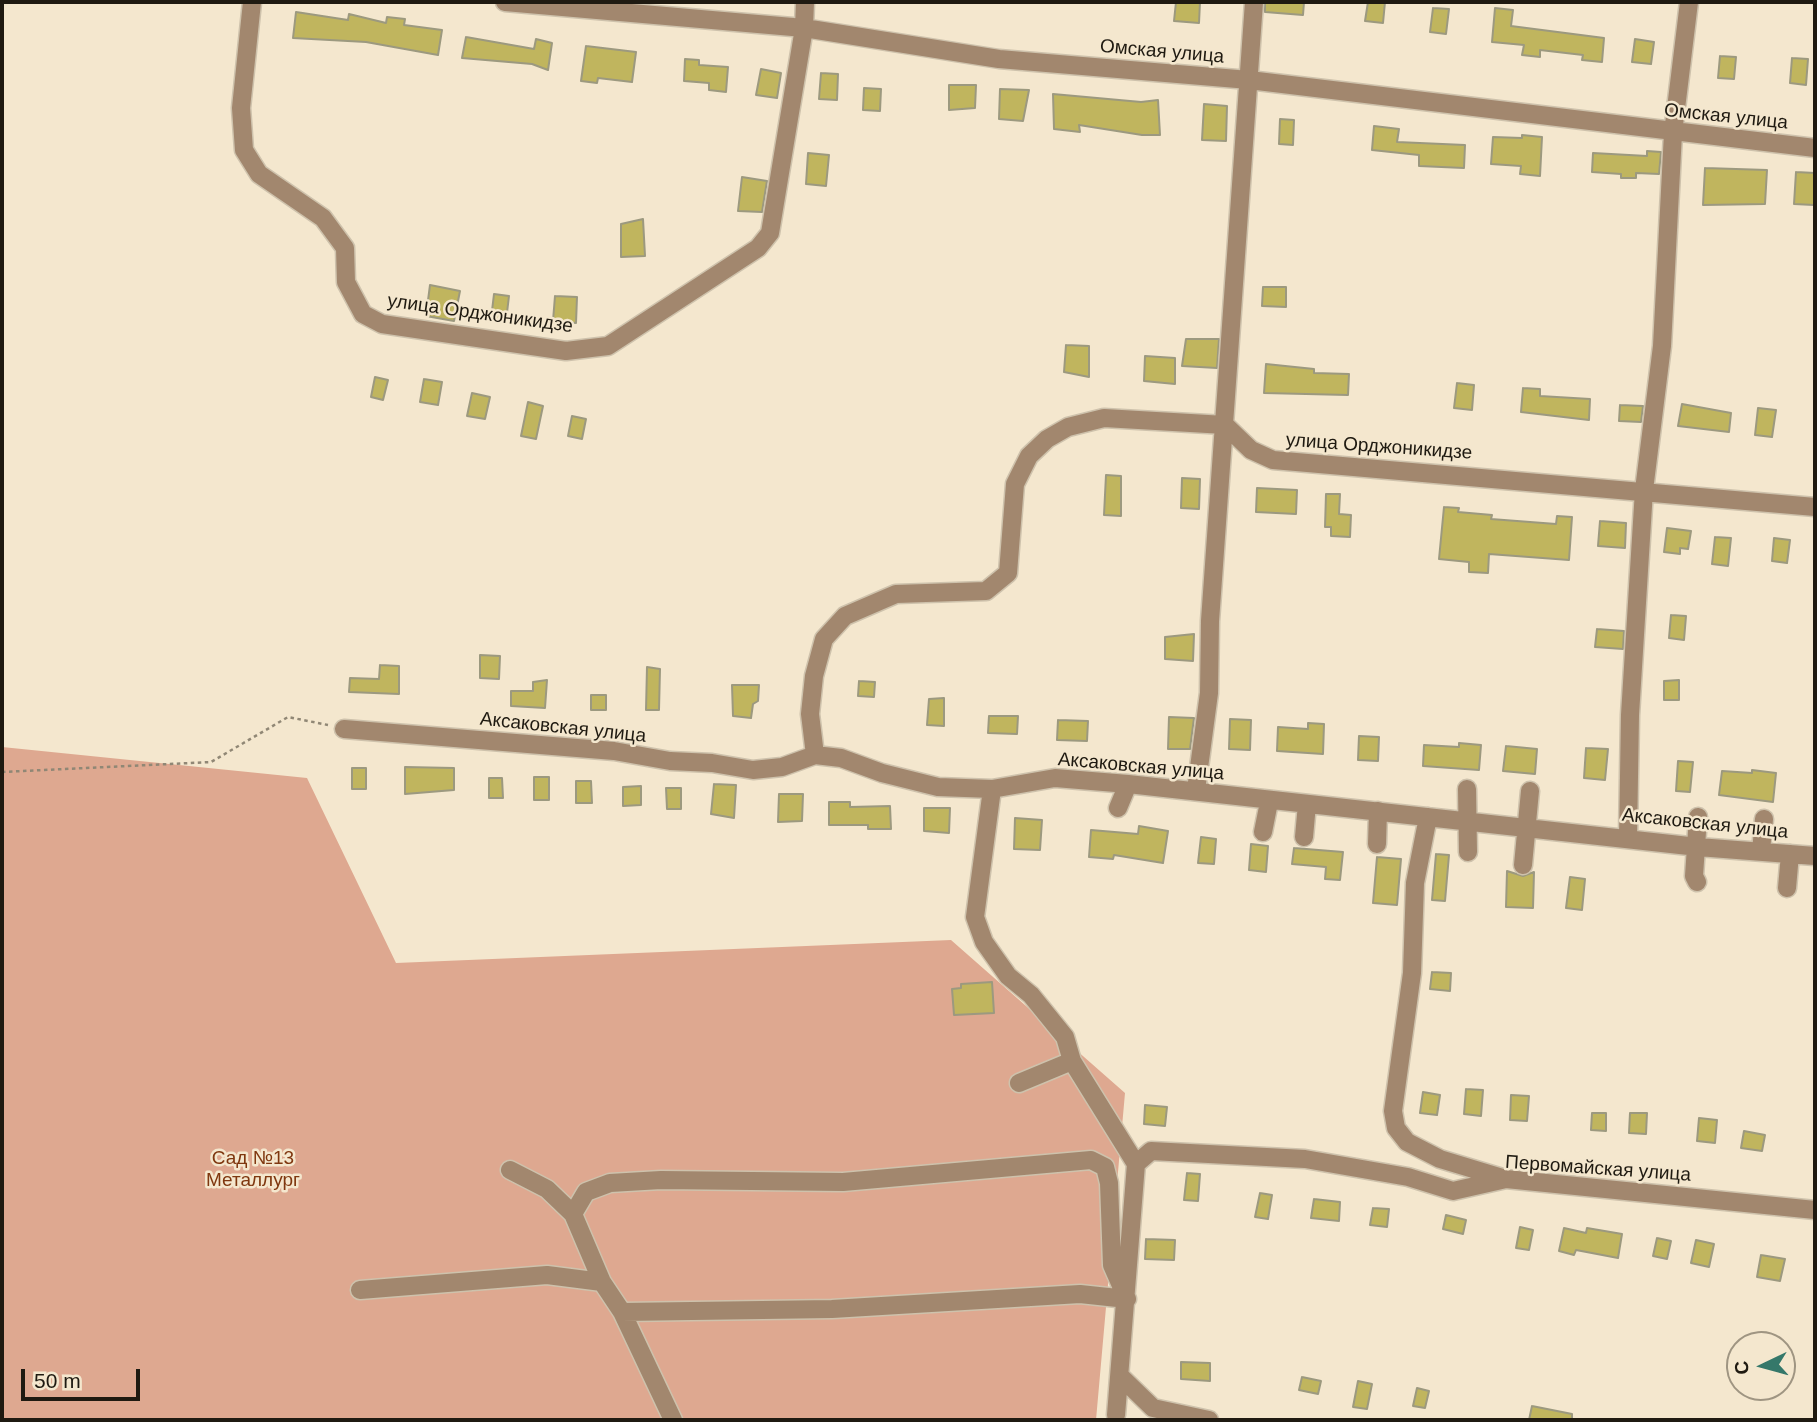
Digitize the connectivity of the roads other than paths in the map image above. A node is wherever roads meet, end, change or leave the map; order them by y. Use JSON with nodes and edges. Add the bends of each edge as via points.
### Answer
{"nodes":[{"id":1,"x":252,"y":2,"type":"edge"},
{"id":2,"x":505,"y":2,"type":"edge"},
{"id":3,"x":805,"y":2,"type":"edge"},
{"id":4,"x":1254,"y":2,"type":"edge"},
{"id":5,"x":1689,"y":2,"type":"edge"},
{"id":6,"x":804,"y":29,"type":"junction"},
{"id":7,"x":1249,"y":80,"type":"junction"},
{"id":8,"x":1673,"y":133,"type":"junction"},
{"id":9,"x":1815,"y":148,"type":"edge"},
{"id":10,"x":1225,"y":425,"type":"junction"},
{"id":11,"x":1644,"y":490,"type":"junction"},
{"id":12,"x":1815,"y":507,"type":"edge"},
{"id":13,"x":344,"y":729,"type":"road end"},
{"id":14,"x":815,"y":755,"type":"junction"},
{"id":15,"x":1128,"y":784,"type":"junction"},
{"id":16,"x":992,"y":789,"type":"junction"},
{"id":17,"x":1467,"y":789,"type":"dead end"},
{"id":18,"x":1196,"y":790,"type":"junction"},
{"id":19,"x":1530,"y":791,"type":"dead end"},
{"id":20,"x":1269,"y":802,"type":"junction"},
{"id":21,"x":1307,"y":804,"type":"junction"},
{"id":22,"x":1118,"y":808,"type":"dead end"},
{"id":23,"x":1378,"y":811,"type":"junction"},
{"id":24,"x":1428,"y":817,"type":"junction"},
{"id":25,"x":1698,"y":817,"type":"dead end"},
{"id":26,"x":1764,"y":819,"type":"dead end"},
{"id":27,"x":1468,"y":821,"type":"junction"},
{"id":28,"x":1526,"y":827,"type":"junction"},
{"id":29,"x":1264,"y":832,"type":"dead end"},
{"id":30,"x":1304,"y":837,"type":"dead end"},
{"id":31,"x":1628,"y":838,"type":"junction"},
{"id":32,"x":1377,"y":844,"type":"dead end"},
{"id":33,"x":1698,"y":846,"type":"junction"},
{"id":34,"x":1761,"y":851,"type":"junction"},
{"id":35,"x":1468,"y":852,"type":"dead end"},
{"id":36,"x":1790,"y":854,"type":"junction"},
{"id":37,"x":1815,"y":856,"type":"edge"},
{"id":38,"x":1523,"y":865,"type":"dead end"},
{"id":39,"x":1698,"y":882,"type":"dead end"},
{"id":40,"x":1787,"y":888,"type":"dead end"},
{"id":41,"x":1072,"y":1061,"type":"junction"},
{"id":42,"x":1019,"y":1083,"type":"dead end"},
{"id":43,"x":1136,"y":1164,"type":"junction"},
{"id":44,"x":510,"y":1170,"type":"dead end"},
{"id":45,"x":1506,"y":1179,"type":"junction"},
{"id":46,"x":1815,"y":1210,"type":"edge"},
{"id":47,"x":573,"y":1214,"type":"junction"},
{"id":48,"x":602,"y":1282,"type":"junction"},
{"id":49,"x":360,"y":1290,"type":"dead end"},
{"id":50,"x":1127,"y":1299,"type":"junction"},
{"id":51,"x":622,"y":1312,"type":"junction"},
{"id":52,"x":1121,"y":1377,"type":"junction"},
{"id":53,"x":1153,"y":1408,"type":"junction"},
{"id":54,"x":1113,"y":1418,"type":"edge"},
{"id":55,"x":673,"y":1420,"type":"edge"},
{"id":56,"x":1209,"y":1420,"type":"edge"}],
"edges":[{"from":1,"to":6,"type":"street","name":"улица Орджоникидзе","via":[[241,108],[244,150],[259,174],[323,218],[345,248],[346,282],[363,314],[382,324],[566,351],[608,345],[758,248],[770,233]]},
{"from":2,"to":6,"type":"street","name":"Омская улица"},
{"from":3,"to":6,"type":"street","name":"улица Орджоникидзе"},
{"from":4,"to":7,"type":"street"},
{"from":5,"to":8,"type":"street"},
{"from":6,"to":7,"type":"street","name":"Омская улица","via":[[999,59]]},
{"from":7,"to":8,"type":"street","name":"Омская улица"},
{"from":7,"to":10,"type":"street"},
{"from":8,"to":9,"type":"street","name":"Омская улица"},
{"from":8,"to":11,"type":"street","via":[[1662,346]]},
{"from":10,"to":11,"type":"street","name":"улица Орджоникидзе","via":[[1251,450],[1273,460]]},
{"from":10,"to":14,"type":"street","via":[[1104,418],[1068,427],[1047,439],[1029,456],[1015,484],[1009,573],[986,591],[896,594],[845,615],[824,639],[810,714]]},
{"from":10,"to":18,"type":"street","via":[[1209,693]]},
{"from":11,"to":12,"type":"street","name":"улица Орджоникидзе"},
{"from":11,"to":31,"type":"street","via":[[1630,715]]},
{"from":13,"to":14,"type":"street","name":"Аксаковская улица","via":[[614,751],[753,770],[782,767]]},
{"from":14,"to":16,"type":"street","name":"Аксаковская улица","via":[[841,758],[938,787]]},
{"from":15,"to":16,"type":"street","name":"Аксаковская улица","via":[[1055,779]]},
{"from":15,"to":18,"type":"street","name":"Аксаковская улица"},
{"from":15,"to":22,"type":"street"},
{"from":16,"to":41,"type":"street","via":[[975,917],[1002,980],[1031,995],[1065,1037]]},
{"from":17,"to":27,"type":"street"},
{"from":18,"to":20,"type":"street","name":"Аксаковская улица"},
{"from":19,"to":28,"type":"street"},
{"from":20,"to":21,"type":"street","name":"Аксаковская улица"},
{"from":20,"to":29,"type":"street"},
{"from":21,"to":23,"type":"street","name":"Аксаковская улица"},
{"from":21,"to":30,"type":"street"},
{"from":23,"to":24,"type":"street","name":"Аксаковская улица"},
{"from":23,"to":32,"type":"street"},
{"from":24,"to":27,"type":"street","name":"Аксаковская улица"},
{"from":24,"to":45,"type":"street","via":[[1415,883],[1412,973],[1393,1111],[1396,1128],[1407,1142],[1440,1159]]},
{"from":25,"to":33,"type":"street"},
{"from":26,"to":34,"type":"street"},
{"from":27,"to":28,"type":"street","name":"Аксаковская улица"},
{"from":27,"to":35,"type":"street"},
{"from":28,"to":31,"type":"street","name":"Аксаковская улица"},
{"from":28,"to":38,"type":"street"},
{"from":31,"to":33,"type":"street","name":"Аксаковская улица"},
{"from":33,"to":34,"type":"street","name":"Аксаковская улица"},
{"from":33,"to":39,"type":"street","via":[[1694,876]]},
{"from":34,"to":36,"type":"street","name":"Аксаковская улица"},
{"from":36,"to":37,"type":"street","name":"Аксаковская улица"},
{"from":36,"to":40,"type":"street"},
{"from":41,"to":42,"type":"street"},
{"from":41,"to":43,"type":"street"},
{"from":43,"to":45,"type":"street","name":"Первомайская улица","via":[[1151,1151],[1305,1159],[1408,1177],[1453,1191]]},
{"from":43,"to":50,"type":"street"},
{"from":44,"to":47,"type":"street","via":[[547,1189]]},
{"from":45,"to":46,"type":"street","name":"Первомайская улица"},
{"from":47,"to":48,"type":"street"},
{"from":47,"to":50,"type":"street","via":[[586,1192],[610,1183],[843,1182],[1091,1160],[1105,1167],[1112,1265]]},
{"from":48,"to":49,"type":"street","via":[[547,1275]]},
{"from":48,"to":51,"type":"street"},
{"from":50,"to":51,"type":"street","via":[[1080,1294],[832,1309]]},
{"from":50,"to":52,"type":"street"},
{"from":51,"to":55,"type":"street"},
{"from":52,"to":53,"type":"street"},
{"from":52,"to":54,"type":"street"},
{"from":53,"to":54,"type":"street"},
{"from":53,"to":56,"type":"street"}]}
